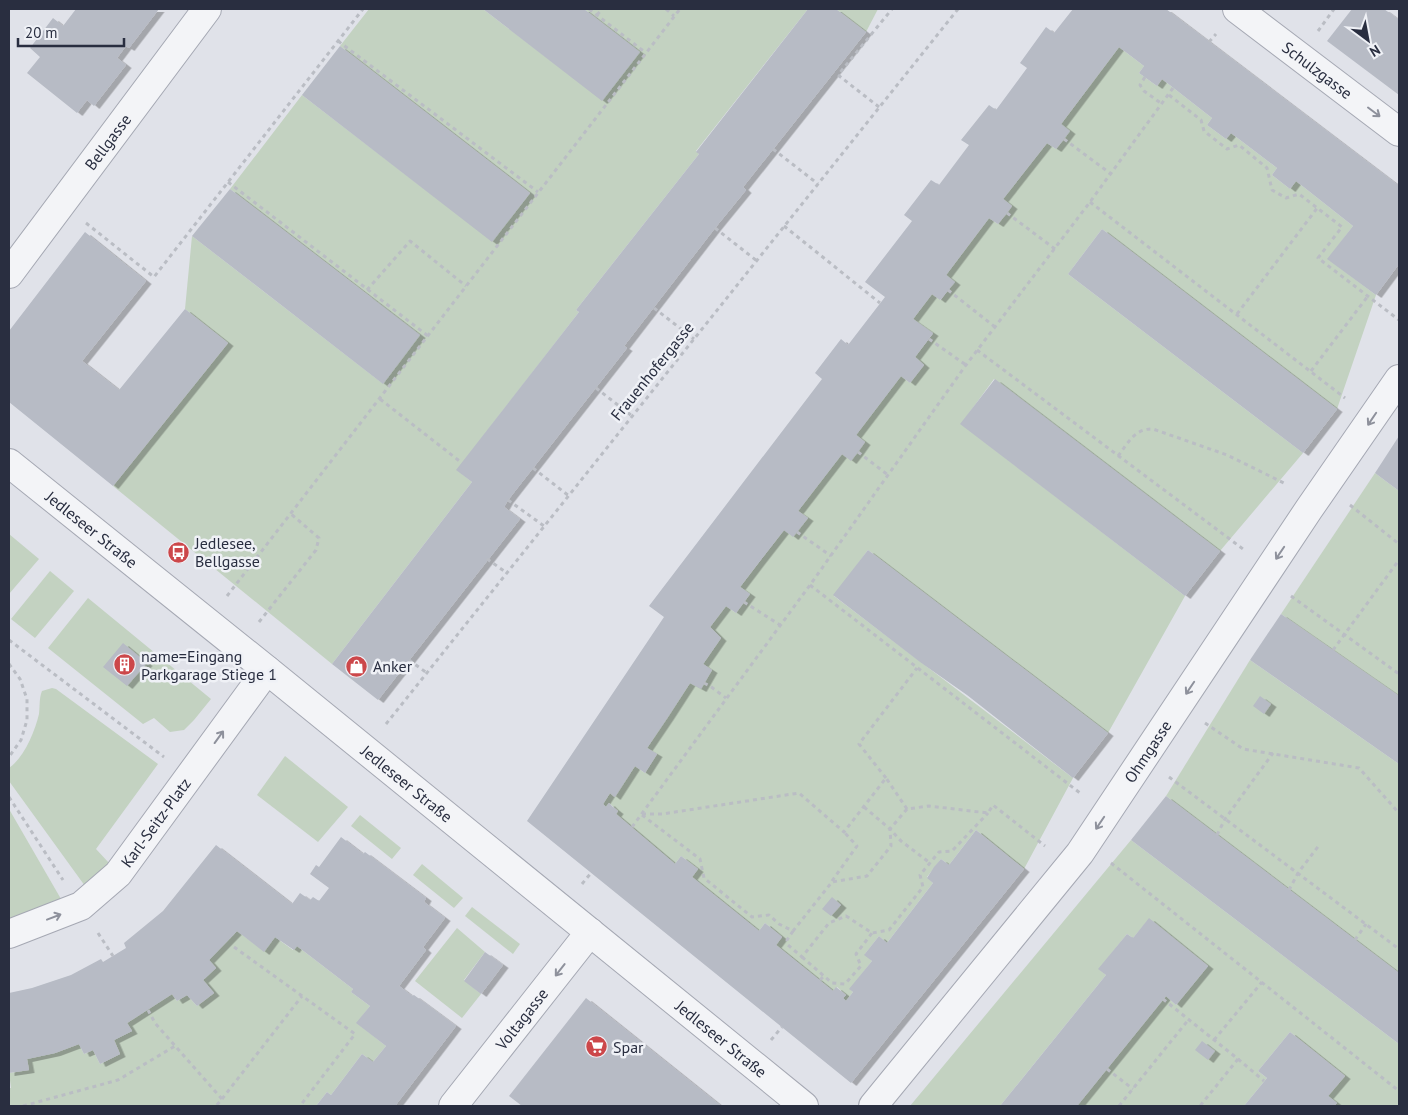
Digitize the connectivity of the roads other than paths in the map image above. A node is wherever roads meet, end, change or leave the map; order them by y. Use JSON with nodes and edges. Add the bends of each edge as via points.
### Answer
{"nodes":[{"id":1,"x":207,"y":9,"type":"edge"},
{"id":2,"x":1237,"y":9,"type":"edge"},
{"id":3,"x":1399,"y":132,"type":"edge"},
{"id":4,"x":9,"y":274,"type":"edge"},
{"id":5,"x":1399,"y":379,"type":"edge"},
{"id":6,"x":9,"y":463,"type":"edge"},
{"id":7,"x":268,"y":670,"type":"junction"},
{"id":8,"x":590,"y":932,"type":"junction"},
{"id":9,"x":9,"y":934,"type":"edge"},
{"id":10,"x":453,"y":1106,"type":"edge"},
{"id":11,"x":804,"y":1106,"type":"edge"},
{"id":12,"x":873,"y":1106,"type":"edge"}],
"edges":[{"from":1,"to":4,"type":"street","name":"Bellgasse"},
{"from":2,"to":3,"type":"street","name":"Schulzgasse","one_way":true},
{"from":5,"to":12,"type":"street","name":"Ohmgasse","one_way":true,"via":[[1079,853]]},
{"from":6,"to":7,"type":"street","name":"Jedleseer Straße"},
{"from":7,"to":8,"type":"street","name":"Jedleseer Straße"},
{"from":9,"to":7,"type":"street","name":"Karl-Seitz-Platz","one_way":true,"via":[[81,906],[118,874]]},
{"from":8,"to":10,"type":"street","name":"Voltagasse","one_way":true},
{"from":8,"to":11,"type":"street","name":"Jedleseer Straße"}]}
